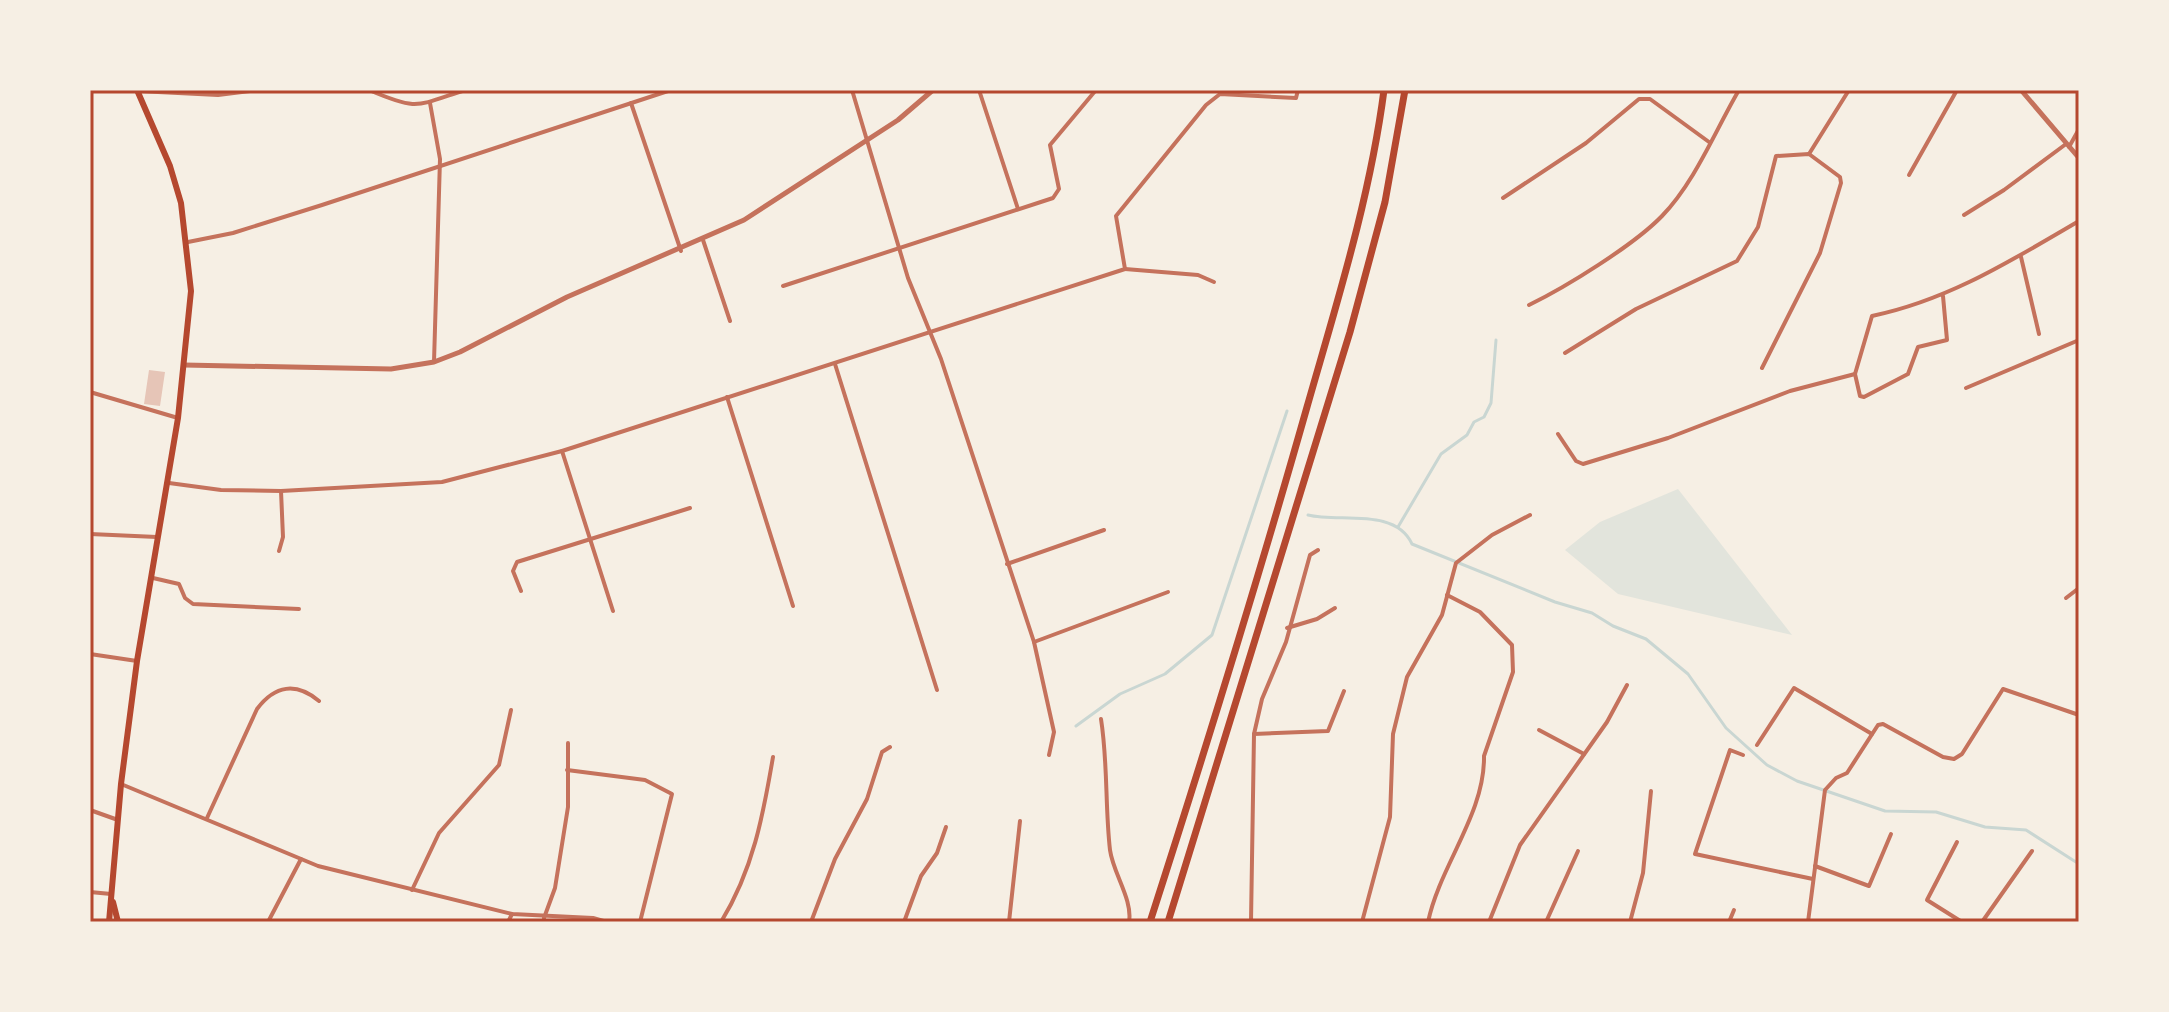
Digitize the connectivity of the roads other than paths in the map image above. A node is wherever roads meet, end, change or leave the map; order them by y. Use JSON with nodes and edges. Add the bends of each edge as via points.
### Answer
{"nodes":[{"id":1,"x":257,"y":90,"type":"edge"},
{"id":2,"x":369,"y":90,"type":"edge"},
{"id":3,"x":465,"y":90,"type":"edge"},
{"id":4,"x":671,"y":90,"type":"edge"},
{"id":5,"x":852,"y":90,"type":"edge"},
{"id":6,"x":933,"y":90,"type":"edge"},
{"id":7,"x":979,"y":90,"type":"edge"},
{"id":8,"x":1096,"y":90,"type":"edge"},
{"id":9,"x":1298,"y":90,"type":"edge"},
{"id":10,"x":1384,"y":90,"type":"edge"},
{"id":11,"x":1405,"y":90,"type":"edge"},
{"id":12,"x":1739,"y":90,"type":"edge"},
{"id":13,"x":1849,"y":90,"type":"edge"},
{"id":14,"x":1957,"y":90,"type":"edge"},
{"id":15,"x":2022,"y":90,"type":"edge"},
{"id":16,"x":138,"y":91,"type":"edge"},
{"id":17,"x":212,"y":92,"type":"edge"},
{"id":18,"x":376,"y":92,"type":"edge"},
{"id":19,"x":430,"y":103,"type":"junction"},
{"id":20,"x":631,"y":103,"type":"junction"},
{"id":21,"x":2079,"y":129,"type":"edge"},
{"id":22,"x":867,"y":142,"type":"junction"},
{"id":23,"x":1709,"y":142,"type":"junction"},
{"id":24,"x":2068,"y":146,"type":"junction"},
{"id":25,"x":1809,"y":154,"type":"junction"},
{"id":26,"x":2079,"y":158,"type":"edge"},
{"id":27,"x":439,"y":168,"type":"junction"},
{"id":28,"x":1909,"y":175,"type":"dead end"},
{"id":29,"x":1503,"y":198,"type":"dead end"},
{"id":30,"x":1018,"y":209,"type":"junction"},
{"id":31,"x":1964,"y":215,"type":"dead end"},
{"id":32,"x":2079,"y":221,"type":"edge"},
{"id":33,"x":703,"y":240,"type":"junction"},
{"id":34,"x":188,"y":242,"type":"junction"},
{"id":35,"x":899,"y":246,"type":"junction"},
{"id":36,"x":681,"y":251,"type":"junction"},
{"id":37,"x":2021,"y":257,"type":"junction"},
{"id":38,"x":1125,"y":269,"type":"junction"},
{"id":39,"x":1214,"y":282,"type":"dead end"},
{"id":40,"x":783,"y":286,"type":"dead end"},
{"id":41,"x":1943,"y":296,"type":"junction"},
{"id":42,"x":1529,"y":305,"type":"dead end"},
{"id":43,"x":730,"y":321,"type":"dead end"},
{"id":44,"x":928,"y":332,"type":"junction"},
{"id":45,"x":2039,"y":334,"type":"dead end"},
{"id":46,"x":2079,"y":340,"type":"edge"},
{"id":47,"x":1565,"y":353,"type":"dead end"},
{"id":48,"x":434,"y":362,"type":"junction"},
{"id":49,"x":835,"y":364,"type":"junction"},
{"id":50,"x":184,"y":365,"type":"junction"},
{"id":51,"x":1762,"y":368,"type":"dead end"},
{"id":52,"x":1855,"y":374,"type":"junction"},
{"id":53,"x":1966,"y":388,"type":"dead end"},
{"id":54,"x":90,"y":392,"type":"edge"},
{"id":55,"x":727,"y":397,"type":"junction"},
{"id":56,"x":178,"y":418,"type":"junction"},
{"id":57,"x":1558,"y":434,"type":"dead end"},
{"id":58,"x":562,"y":451,"type":"junction"},
{"id":59,"x":169,"y":483,"type":"junction"},
{"id":60,"x":281,"y":491,"type":"junction"},
{"id":61,"x":690,"y":508,"type":"dead end"},
{"id":62,"x":1530,"y":515,"type":"dead end"},
{"id":63,"x":1104,"y":530,"type":"dead end"},
{"id":64,"x":90,"y":534,"type":"edge"},
{"id":65,"x":160,"y":537,"type":"junction"},
{"id":66,"x":592,"y":539,"type":"junction"},
{"id":67,"x":1318,"y":550,"type":"dead end"},
{"id":68,"x":279,"y":551,"type":"dead end"},
{"id":69,"x":1007,"y":564,"type":"junction"},
{"id":70,"x":153,"y":578,"type":"junction"},
{"id":71,"x":2079,"y":588,"type":"edge"},
{"id":72,"x":521,"y":591,"type":"dead end"},
{"id":73,"x":1168,"y":592,"type":"dead end"},
{"id":74,"x":1447,"y":595,"type":"junction"},
{"id":75,"x":2066,"y":598,"type":"dead end"},
{"id":76,"x":793,"y":606,"type":"dead end"},
{"id":77,"x":1335,"y":608,"type":"dead end"},
{"id":78,"x":299,"y":609,"type":"dead end"},
{"id":79,"x":613,"y":611,"type":"dead end"},
{"id":80,"x":1287,"y":628,"type":"junction"},
{"id":81,"x":1034,"y":642,"type":"junction"},
{"id":82,"x":90,"y":654,"type":"edge"},
{"id":83,"x":137,"y":661,"type":"junction"},
{"id":84,"x":1627,"y":685,"type":"dead end"},
{"id":85,"x":937,"y":690,"type":"dead end"},
{"id":86,"x":1344,"y":691,"type":"dead end"},
{"id":87,"x":319,"y":701,"type":"dead end"},
{"id":88,"x":511,"y":710,"type":"dead end"},
{"id":89,"x":2079,"y":715,"type":"edge"},
{"id":90,"x":1101,"y":719,"type":"dead end"},
{"id":91,"x":1539,"y":730,"type":"dead end"},
{"id":92,"x":1254,"y":734,"type":"junction"},
{"id":93,"x":1872,"y":734,"type":"junction"},
{"id":94,"x":568,"y":743,"type":"dead end"},
{"id":95,"x":1757,"y":745,"type":"dead end"},
{"id":96,"x":890,"y":747,"type":"dead end"},
{"id":97,"x":1584,"y":754,"type":"junction"},
{"id":98,"x":1049,"y":755,"type":"dead end"},
{"id":99,"x":1743,"y":755,"type":"dead end"},
{"id":100,"x":773,"y":757,"type":"dead end"},
{"id":101,"x":567,"y":770,"type":"junction"},
{"id":102,"x":121,"y":784,"type":"junction"},
{"id":103,"x":1651,"y":791,"type":"dead end"},
{"id":104,"x":90,"y":810,"type":"edge"},
{"id":105,"x":207,"y":818,"type":"junction"},
{"id":106,"x":118,"y":820,"type":"junction"},
{"id":107,"x":1020,"y":821,"type":"dead end"},
{"id":108,"x":946,"y":827,"type":"dead end"},
{"id":109,"x":1891,"y":834,"type":"dead end"},
{"id":110,"x":1957,"y":842,"type":"dead end"},
{"id":111,"x":1578,"y":851,"type":"dead end"},
{"id":112,"x":2032,"y":851,"type":"dead end"},
{"id":113,"x":301,"y":859,"type":"junction"},
{"id":114,"x":1815,"y":866,"type":"junction"},
{"id":115,"x":1813,"y":879,"type":"junction"},
{"id":116,"x":412,"y":890,"type":"junction"},
{"id":117,"x":90,"y":892,"type":"edge"},
{"id":118,"x":111,"y":894,"type":"junction"},
{"id":119,"x":1734,"y":910,"type":"dead end"},
{"id":120,"x":512,"y":914,"type":"junction"},
{"id":121,"x":544,"y":918,"type":"junction"},
{"id":122,"x":596,"y":920,"type":"edge"},
{"id":123,"x":109,"y":922,"type":"edge"},
{"id":124,"x":118,"y":922,"type":"edge"},
{"id":125,"x":268,"y":922,"type":"edge"},
{"id":126,"x":508,"y":922,"type":"edge"},
{"id":127,"x":607,"y":922,"type":"edge"},
{"id":128,"x":640,"y":922,"type":"edge"},
{"id":129,"x":721,"y":922,"type":"edge"},
{"id":130,"x":811,"y":922,"type":"edge"},
{"id":131,"x":904,"y":922,"type":"edge"},
{"id":132,"x":1009,"y":922,"type":"edge"},
{"id":133,"x":1129,"y":922,"type":"edge"},
{"id":134,"x":1150,"y":922,"type":"edge"},
{"id":135,"x":1168,"y":922,"type":"edge"},
{"id":136,"x":1251,"y":922,"type":"edge"},
{"id":137,"x":1362,"y":922,"type":"edge"},
{"id":138,"x":1428,"y":922,"type":"edge"},
{"id":139,"x":1489,"y":922,"type":"edge"},
{"id":140,"x":1546,"y":922,"type":"edge"},
{"id":141,"x":1630,"y":922,"type":"edge"},
{"id":142,"x":1729,"y":922,"type":"edge"},
{"id":143,"x":1808,"y":922,"type":"edge"},
{"id":144,"x":1962,"y":922,"type":"edge"},
{"id":145,"x":1982,"y":922,"type":"edge"}],
"edges":[{"from":1,"to":17,"type":"street"},
{"from":2,"to":18,"type":"street"},
{"from":3,"to":19,"type":"street"},
{"from":4,"to":20,"type":"street"},
{"from":5,"to":22,"type":"street"},
{"from":6,"to":22,"type":"street"},
{"from":7,"to":30,"type":"street"},
{"from":8,"to":30,"type":"street","via":[[1050,145],[1056,196]]},
{"from":9,"to":38,"type":"street","via":[[1296,98],[1220,94],[1206,105],[1116,216]]},
{"from":10,"to":134,"type":"highway","via":[[1367,193],[1345,274]]},
{"from":11,"to":135,"type":"highway","via":[[1385,202],[1350,332]]},
{"from":12,"to":23,"type":"street"},
{"from":13,"to":25,"type":"street"},
{"from":14,"to":28,"type":"street"},
{"from":15,"to":24,"type":"street"},
{"from":16,"to":17,"type":"street"},
{"from":16,"to":34,"type":"main road","via":[[170,166]]},
{"from":18,"to":19,"type":"street","via":[[402,105]]},
{"from":19,"to":27,"type":"street"},
{"from":20,"to":27,"type":"street"},
{"from":20,"to":36,"type":"street"},
{"from":21,"to":24,"type":"street"},
{"from":22,"to":33,"type":"street"},
{"from":22,"to":35,"type":"street"},
{"from":23,"to":29,"type":"street","via":[[1650,99],[1639,99],[1586,143]]},
{"from":23,"to":42,"type":"street","via":[[1656,222]]},
{"from":24,"to":26,"type":"street"},
{"from":24,"to":31,"type":"street"},
{"from":25,"to":47,"type":"street","via":[[1776,156],[1758,227],[1737,261],[1636,309]]},
{"from":25,"to":51,"type":"street","via":[[1841,183],[1820,253]]},
{"from":27,"to":34,"type":"street","via":[[233,233]]},
{"from":27,"to":48,"type":"street"},
{"from":30,"to":35,"type":"street"},
{"from":32,"to":37,"type":"street"},
{"from":33,"to":36,"type":"street"},
{"from":33,"to":43,"type":"street"},
{"from":34,"to":50,"type":"main road","via":[[191,291]]},
{"from":35,"to":40,"type":"street"},
{"from":35,"to":44,"type":"street"},
{"from":36,"to":48,"type":"street","via":[[567,297]]},
{"from":37,"to":41,"type":"street"},
{"from":37,"to":45,"type":"street"},
{"from":38,"to":39,"type":"street","via":[[1198,275]]},
{"from":38,"to":44,"type":"street"},
{"from":41,"to":52,"type":"street","via":[[1872,316]]},
{"from":41,"to":52,"type":"street","via":[[1947,340],[1918,347],[1911,372],[1864,397]]},
{"from":44,"to":49,"type":"street"},
{"from":44,"to":69,"type":"street","via":[[949,380]]},
{"from":46,"to":53,"type":"street"},
{"from":48,"to":50,"type":"street","via":[[391,369]]},
{"from":49,"to":55,"type":"street"},
{"from":49,"to":85,"type":"street"},
{"from":50,"to":56,"type":"main road"},
{"from":52,"to":57,"type":"street","via":[[1583,464]]},
{"from":54,"to":56,"type":"street"},
{"from":55,"to":58,"type":"street"},
{"from":55,"to":76,"type":"street"},
{"from":56,"to":59,"type":"main road"},
{"from":58,"to":60,"type":"street","via":[[442,482]]},
{"from":58,"to":66,"type":"street"},
{"from":59,"to":60,"type":"street"},
{"from":59,"to":65,"type":"main road"},
{"from":60,"to":68,"type":"street"},
{"from":61,"to":66,"type":"street"},
{"from":62,"to":74,"type":"street","via":[[1497,531],[1456,563]]},
{"from":63,"to":69,"type":"street"},
{"from":64,"to":65,"type":"street"},
{"from":65,"to":70,"type":"main road"},
{"from":66,"to":72,"type":"street","via":[[517,562],[513,571]]},
{"from":66,"to":79,"type":"street"},
{"from":67,"to":80,"type":"street","via":[[1310,555]]},
{"from":69,"to":81,"type":"street"},
{"from":70,"to":78,"type":"street","via":[[179,584],[193,604]]},
{"from":70,"to":83,"type":"main road"},
{"from":71,"to":75,"type":"street"},
{"from":73,"to":81,"type":"street"},
{"from":74,"to":137,"type":"street","via":[[1396,710],[1390,817]]},
{"from":74,"to":138,"type":"street","via":[[1480,612],[1510,641],[1514,666],[1484,756],[1486,767],[1475,802],[1438,882]]},
{"from":77,"to":80,"type":"street"},
{"from":80,"to":92,"type":"street"},
{"from":81,"to":98,"type":"street","via":[[1054,732]]},
{"from":82,"to":83,"type":"street"},
{"from":83,"to":102,"type":"main road"},
{"from":84,"to":97,"type":"street"},
{"from":86,"to":92,"type":"street","via":[[1328,731]]},
{"from":87,"to":105,"type":"street","via":[[304,689],[282,688],[268,695]]},
{"from":88,"to":116,"type":"street","via":[[499,765],[439,833]]},
{"from":89,"to":93,"type":"street","via":[[2003,689],[1958,757],[1943,757],[1883,724]]},
{"from":90,"to":133,"type":"street","via":[[1110,852]]},
{"from":91,"to":97,"type":"street"},
{"from":92,"to":136,"type":"street"},
{"from":93,"to":95,"type":"street","via":[[1794,688]]},
{"from":93,"to":114,"type":"street","via":[[1847,773],[1825,790]]},
{"from":94,"to":101,"type":"street"},
{"from":96,"to":130,"type":"street","via":[[882,752],[867,799],[835,859]]},
{"from":97,"to":139,"type":"street","via":[[1520,845]]},
{"from":99,"to":115,"type":"street","via":[[1730,750],[1695,854]]},
{"from":100,"to":129,"type":"street","via":[[758,840],[742,887]]},
{"from":101,"to":121,"type":"street","via":[[568,807],[555,888]]},
{"from":101,"to":128,"type":"street","via":[[645,780],[672,794]]},
{"from":102,"to":105,"type":"street"},
{"from":102,"to":106,"type":"main road"},
{"from":103,"to":141,"type":"street","via":[[1643,873]]},
{"from":104,"to":106,"type":"street"},
{"from":105,"to":113,"type":"street"},
{"from":106,"to":118,"type":"main road"},
{"from":107,"to":132,"type":"street"},
{"from":108,"to":131,"type":"street"},
{"from":109,"to":114,"type":"street","via":[[1869,886]]},
{"from":110,"to":144,"type":"street","via":[[1927,900]]},
{"from":111,"to":140,"type":"street"},
{"from":112,"to":145,"type":"street"},
{"from":113,"to":116,"type":"street"},
{"from":113,"to":125,"type":"street"},
{"from":114,"to":115,"type":"street"},
{"from":115,"to":143,"type":"street"},
{"from":116,"to":120,"type":"street"},
{"from":117,"to":118,"type":"street"},
{"from":118,"to":123,"type":"main road"},
{"from":118,"to":124,"type":"main road"},
{"from":119,"to":142,"type":"street"},
{"from":120,"to":121,"type":"street"},
{"from":120,"to":126,"type":"street"},
{"from":121,"to":122,"type":"street"},
{"from":122,"to":127,"type":"street"}]}
